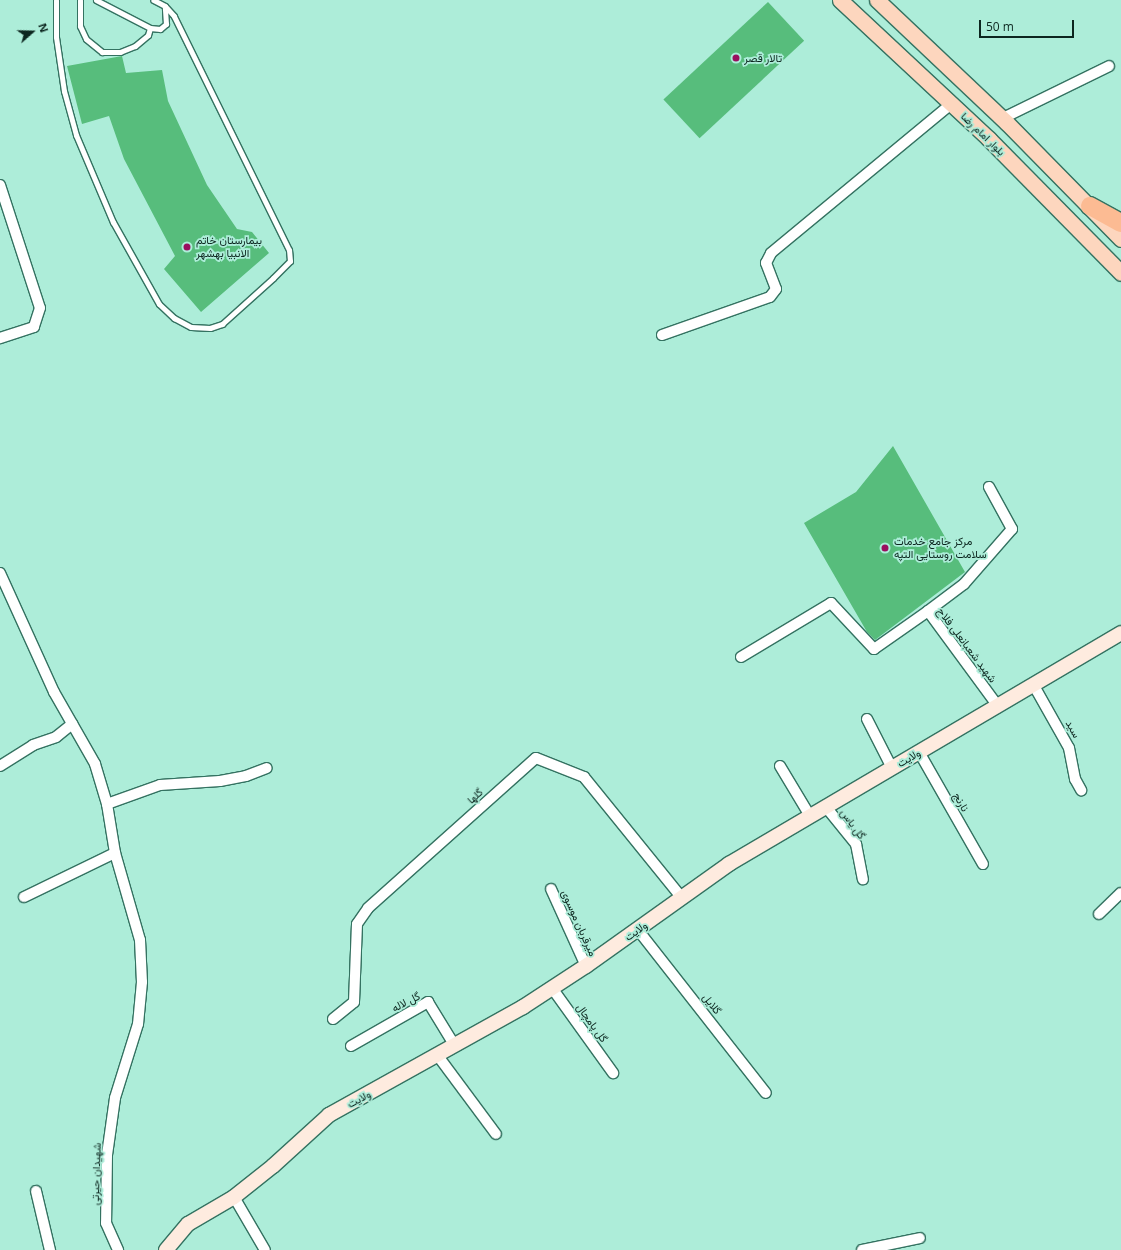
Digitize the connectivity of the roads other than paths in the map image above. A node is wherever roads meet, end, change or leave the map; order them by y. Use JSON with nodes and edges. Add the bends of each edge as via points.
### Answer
{"nodes":[{"id":1,"x":56,"y":0,"type":"edge"},
{"id":2,"x":80,"y":0,"type":"edge"},
{"id":3,"x":96,"y":0,"type":"edge"},
{"id":4,"x":153,"y":0,"type":"edge"},
{"id":5,"x":840,"y":0,"type":"edge"},
{"id":6,"x":877,"y":0,"type":"edge"},
{"id":7,"x":165,"y":6,"type":"junction"},
{"id":8,"x":150,"y":28,"type":"junction"},
{"id":9,"x":1109,"y":66,"type":"dead end"},
{"id":10,"x":951,"y":104,"type":"junction"},
{"id":11,"x":1003,"y":118,"type":"junction"},
{"id":12,"x":0,"y":185,"type":"edge"},
{"id":13,"x":1090,"y":206,"type":"junction"},
{"id":14,"x":1121,"y":223,"type":"edge"},
{"id":15,"x":1121,"y":239,"type":"edge"},
{"id":16,"x":1121,"y":273,"type":"edge"},
{"id":17,"x":662,"y":335,"type":"dead end"},
{"id":18,"x":0,"y":338,"type":"edge"},
{"id":19,"x":989,"y":487,"type":"dead end"},
{"id":20,"x":0,"y":574,"type":"edge"},
{"id":21,"x":928,"y":611,"type":"junction"},
{"id":22,"x":1121,"y":633,"type":"edge"},
{"id":23,"x":741,"y":657,"type":"dead end"},
{"id":24,"x":1033,"y":684,"type":"junction"},
{"id":25,"x":997,"y":705,"type":"junction"},
{"id":26,"x":867,"y":719,"type":"dead end"},
{"id":27,"x":72,"y":724,"type":"junction"},
{"id":28,"x":919,"y":752,"type":"junction"},
{"id":29,"x":0,"y":766,"type":"edge"},
{"id":30,"x":780,"y":766,"type":"dead end"},
{"id":31,"x":267,"y":768,"type":"dead end"},
{"id":32,"x":892,"y":768,"type":"junction"},
{"id":33,"x":1081,"y":790,"type":"dead end"},
{"id":34,"x":107,"y":804,"type":"junction"},
{"id":35,"x":826,"y":807,"type":"junction"},
{"id":36,"x":810,"y":816,"type":"junction"},
{"id":37,"x":115,"y":853,"type":"junction"},
{"id":38,"x":983,"y":864,"type":"dead end"},
{"id":39,"x":863,"y":879,"type":"dead end"},
{"id":40,"x":551,"y":889,"type":"dead end"},
{"id":41,"x":1121,"y":893,"type":"edge"},
{"id":42,"x":24,"y":897,"type":"dead end"},
{"id":43,"x":682,"y":898,"type":"junction"},
{"id":44,"x":1100,"y":914,"type":"dead end"},
{"id":45,"x":638,"y":930,"type":"junction"},
{"id":46,"x":586,"y":966,"type":"junction"},
{"id":47,"x":552,"y":988,"type":"junction"},
{"id":48,"x":333,"y":1019,"type":"dead end"},
{"id":49,"x":351,"y":1046,"type":"dead end"},
{"id":50,"x":455,"y":1046,"type":"junction"},
{"id":51,"x":438,"y":1056,"type":"junction"},
{"id":52,"x":613,"y":1073,"type":"dead end"},
{"id":53,"x":766,"y":1093,"type":"dead end"},
{"id":54,"x":496,"y":1134,"type":"dead end"},
{"id":55,"x":36,"y":1191,"type":"dead end"},
{"id":56,"x":234,"y":1197,"type":"junction"},
{"id":57,"x":920,"y":1238,"type":"dead end"},
{"id":58,"x":50,"y":1250,"type":"edge"},
{"id":59,"x":118,"y":1250,"type":"edge"},
{"id":60,"x":166,"y":1250,"type":"edge"},
{"id":61,"x":265,"y":1250,"type":"edge"},
{"id":62,"x":862,"y":1250,"type":"edge"}],
"edges":[{"from":1,"to":7,"type":"lane","via":[[56,37],[64,91],[76,135],[113,222],[159,304],[174,318],[191,326],[210,328],[222,324],[246,304],[290,261],[194,53],[174,16]]},
{"from":2,"to":8,"type":"lane","via":[[80,26],[86,39],[102,52],[120,52],[135,46],[148,36]]},
{"from":3,"to":8,"type":"lane"},
{"from":4,"to":7,"type":"lane"},
{"from":5,"to":10,"type":"main road","name":"بلوار امام رضا"},
{"from":6,"to":11,"type":"main road"},
{"from":7,"to":8,"type":"lane","via":[[166,24],[160,29]]},
{"from":9,"to":11,"type":"street"},
{"from":10,"to":16,"type":"main road","name":"بلوار امام رضا"},
{"from":10,"to":17,"type":"street","via":[[771,252],[766,263],[776,289],[770,297]]},
{"from":11,"to":13,"type":"main road"},
{"from":12,"to":18,"type":"street","via":[[40,308],[34,327]]},
{"from":13,"to":14,"type":"highway"},
{"from":13,"to":15,"type":"main road"},
{"from":19,"to":21,"type":"street","via":[[1012,529],[964,584]]},
{"from":20,"to":27,"type":"street","name":"شهیدان حیرتی","via":[[54,692]]},
{"from":21,"to":23,"type":"street","name":"شهید شعبانعلی فلاح","via":[[874,649],[831,603]]},
{"from":21,"to":25,"type":"street","name":"شهید شعبانعلی فلاح"},
{"from":22,"to":24,"type":"street","name":"ولایت"},
{"from":24,"to":25,"type":"street","name":"ولایت"},
{"from":24,"to":33,"type":"street","name":"سید","via":[[1069,748],[1075,779]]},
{"from":25,"to":28,"type":"street","name":"ولایت"},
{"from":26,"to":32,"type":"street"},
{"from":27,"to":29,"type":"street","via":[[56,737],[33,745]]},
{"from":27,"to":34,"type":"street","name":"شهیدان حیرتی","via":[[95,764]]},
{"from":28,"to":32,"type":"street","name":"ولایت"},
{"from":28,"to":38,"type":"street","name":"نارنج"},
{"from":30,"to":36,"type":"street"},
{"from":31,"to":34,"type":"street","via":[[246,776],[220,781],[160,785]]},
{"from":32,"to":35,"type":"street","name":"ولایت"},
{"from":34,"to":37,"type":"street","name":"شهیدان حیرتی"},
{"from":35,"to":36,"type":"street","name":"ولایت"},
{"from":35,"to":39,"type":"street","name":"گل یاس","via":[[856,844]]},
{"from":36,"to":43,"type":"street","name":"ولایت","via":[[729,864]]},
{"from":37,"to":42,"type":"street"},
{"from":37,"to":59,"type":"street","name":"شهیدان حیرتی","via":[[140,940],[142,982],[138,1024],[115,1098],[106,1155],[106,1223]]},
{"from":40,"to":46,"type":"street","name":"میرقربان موسوی"},
{"from":41,"to":44,"type":"street"},
{"from":43,"to":45,"type":"street","name":"ولایت"},
{"from":43,"to":48,"type":"street","name":"گلها","via":[[584,777],[536,758],[368,908],[357,924],[354,1002]]},
{"from":45,"to":46,"type":"street","name":"ولایت"},
{"from":45,"to":53,"type":"street","name":"گلایل"},
{"from":46,"to":47,"type":"street","name":"ولایت"},
{"from":47,"to":50,"type":"street","name":"ولایت"},
{"from":47,"to":52,"type":"street","name":"گل پامچال"},
{"from":49,"to":50,"type":"street","name":"گل لاله","via":[[428,1002]]},
{"from":50,"to":51,"type":"street","name":"ولایت"},
{"from":51,"to":54,"type":"street"},
{"from":51,"to":56,"type":"street","name":"ولایت","via":[[329,1115],[273,1166]]},
{"from":55,"to":58,"type":"street"},
{"from":56,"to":60,"type":"street","name":"ولایت","via":[[188,1224]]},
{"from":56,"to":61,"type":"street"},
{"from":57,"to":62,"type":"street"}]}
